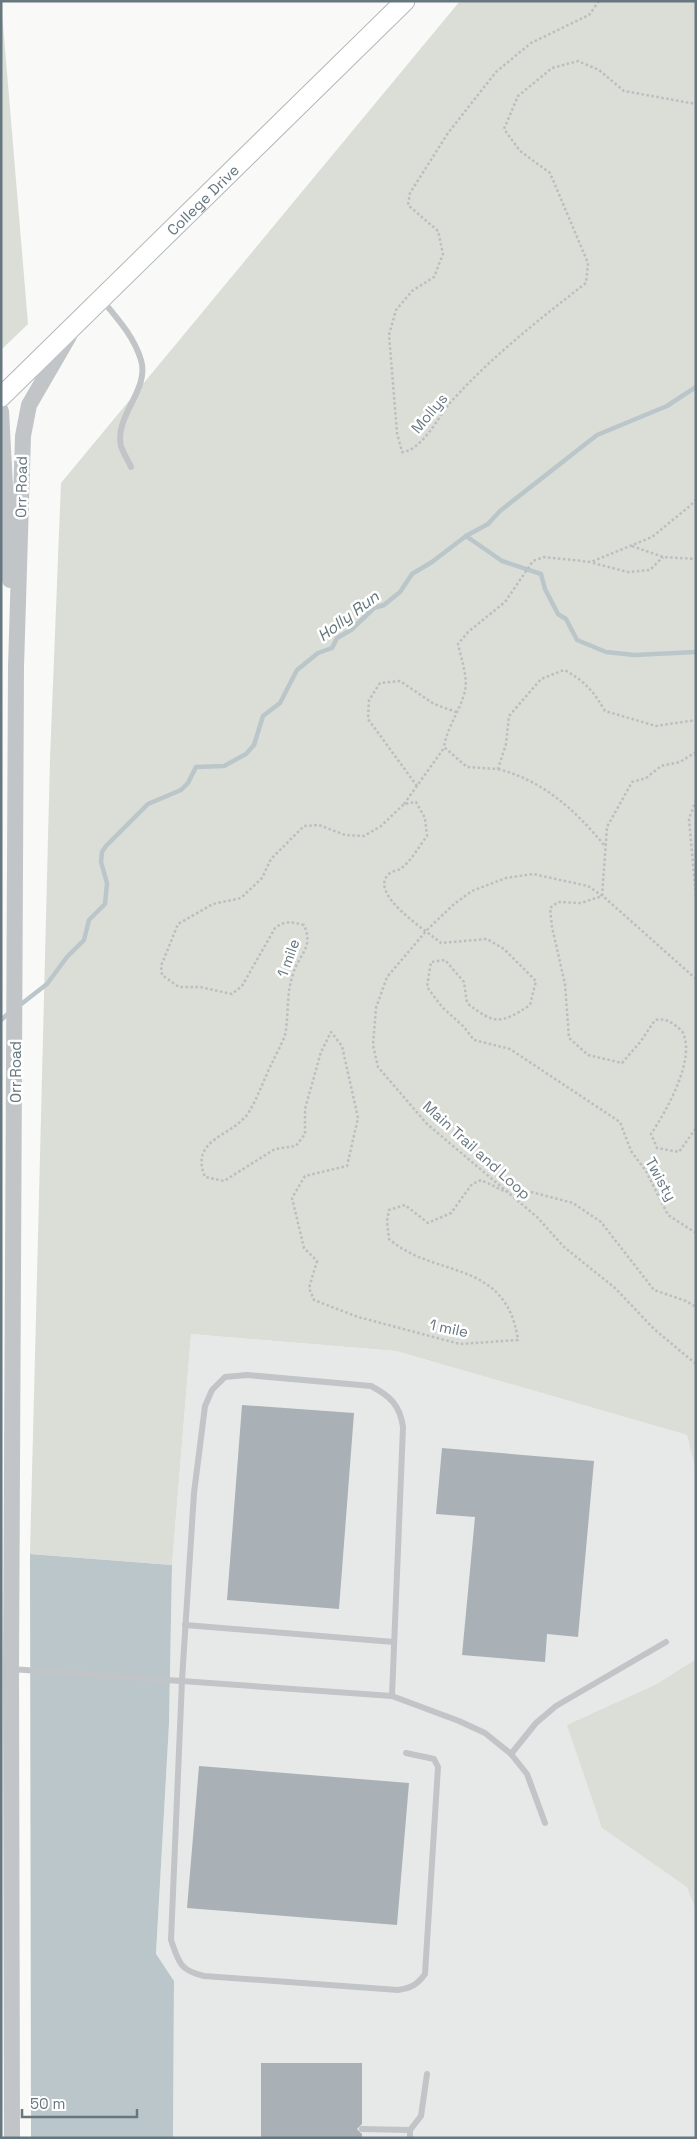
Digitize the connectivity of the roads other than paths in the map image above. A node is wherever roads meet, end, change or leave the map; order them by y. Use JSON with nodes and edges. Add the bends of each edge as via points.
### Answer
{"nodes":[{"id":1,"x":405,"y":1,"type":"edge"},
{"id":2,"x":101,"y":298,"type":"junction"},
{"id":3,"x":78,"y":321,"type":"junction"},
{"id":4,"x":1,"y":397,"type":"edge"},
{"id":5,"x":1,"y":411,"type":"edge"},
{"id":6,"x":131,"y":467,"type":"dead end"},
{"id":7,"x":16,"y":667,"type":"junction"},
{"id":8,"x":185,"y":1625,"type":"junction"},
{"id":9,"x":394,"y":1642,"type":"junction"},
{"id":10,"x":666,"y":1642,"type":"dead end"},
{"id":11,"x":11,"y":1669,"type":"junction"},
{"id":12,"x":182,"y":1680,"type":"junction"},
{"id":13,"x":392,"y":1696,"type":"junction"},
{"id":14,"x":406,"y":1753,"type":"dead end"},
{"id":15,"x":510,"y":1754,"type":"junction"},
{"id":16,"x":545,"y":1823,"type":"dead end"},
{"id":17,"x":427,"y":2074,"type":"dead end"},
{"id":18,"x":362,"y":2129,"type":"dead end"},
{"id":19,"x":410,"y":2130,"type":"junction"},
{"id":20,"x":12,"y":2138,"type":"edge"},
{"id":21,"x":410,"y":2138,"type":"edge"}],
"edges":[{"from":1,"to":2,"type":"main road","name":"College Drive"},
{"from":2,"to":3,"type":"main road","name":"College Drive"},
{"from":2,"to":6,"type":"lane","via":[[127,330],[141,362],[140,383],[121,428],[121,446]]},
{"from":3,"to":4,"type":"main road","name":"College Drive"},
{"from":3,"to":7,"type":"street","name":"Orr Road","via":[[38,387],[24,421]]},
{"from":5,"to":7,"type":"street","name":"Orr Road"},
{"from":7,"to":11,"type":"street","name":"Orr Road"},
{"from":8,"to":9,"type":"lane"},
{"from":8,"to":9,"type":"lane","via":[[204,1406],[219,1381],[225,1377],[247,1375],[370,1386],[385,1393],[401,1411]]},
{"from":8,"to":12,"type":"lane"},
{"from":9,"to":13,"type":"lane"},
{"from":10,"to":15,"type":"lane","via":[[556,1706],[536,1723]]},
{"from":11,"to":12,"type":"lane"},
{"from":11,"to":20,"type":"street","name":"Orr Road"},
{"from":12,"to":13,"type":"lane"},
{"from":12,"to":14,"type":"lane","via":[[171,1940],[179,1963],[189,1973],[398,1990],[418,1983],[425,1974],[438,1768],[434,1758]]},
{"from":13,"to":15,"type":"lane","via":[[485,1733]]},
{"from":15,"to":16,"type":"lane","via":[[527,1774]]},
{"from":17,"to":19,"type":"lane","via":[[421,2116]]},
{"from":18,"to":19,"type":"lane"},
{"from":19,"to":21,"type":"lane"}]}
